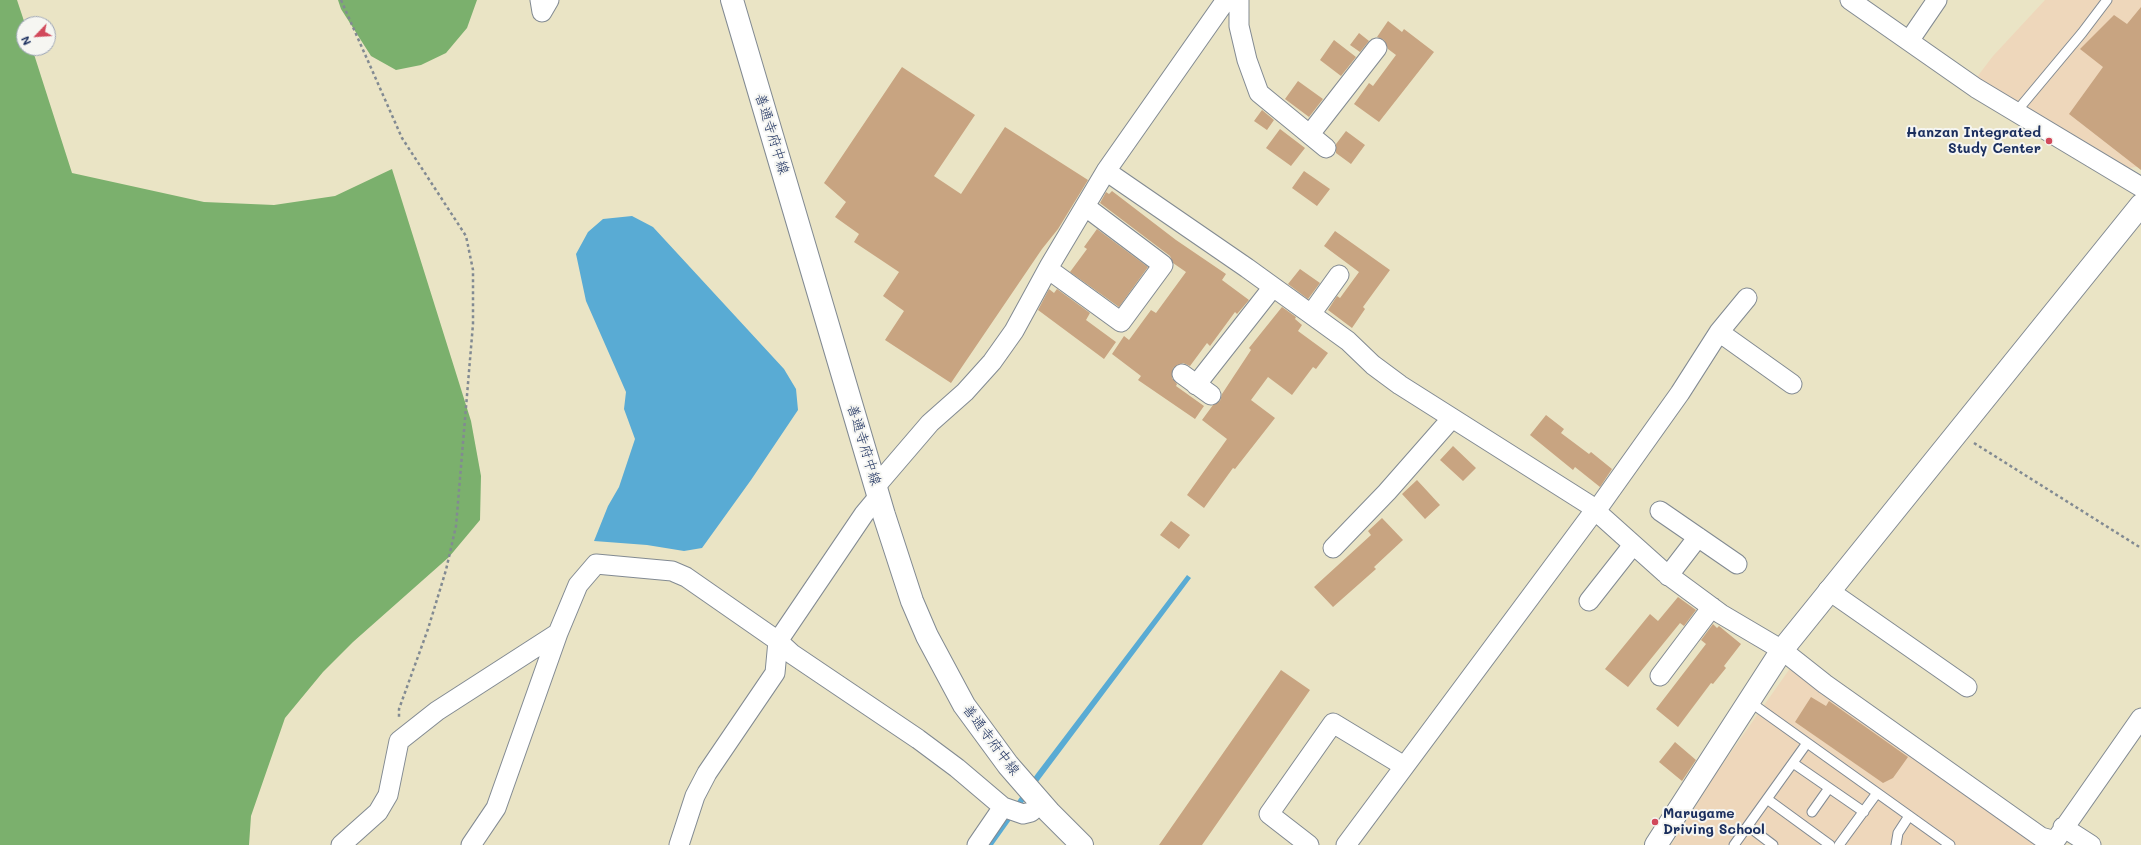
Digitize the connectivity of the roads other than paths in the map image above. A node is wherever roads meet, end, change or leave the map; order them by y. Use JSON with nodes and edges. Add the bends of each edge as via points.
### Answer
{"nodes":[{"id":1,"x":540,"y":0,"type":"edge"},
{"id":2,"x":549,"y":0,"type":"edge"},
{"id":3,"x":732,"y":0,"type":"edge"},
{"id":4,"x":1226,"y":0,"type":"edge"},
{"id":5,"x":1239,"y":0,"type":"edge"},
{"id":6,"x":1850,"y":0,"type":"edge"},
{"id":7,"x":1936,"y":0,"type":"edge"},
{"id":8,"x":2107,"y":0,"type":"edge"},
{"id":9,"x":1909,"y":41,"type":"junction"},
{"id":10,"x":1377,"y":48,"type":"dead end"},
{"id":11,"x":2016,"y":112,"type":"junction"},
{"id":12,"x":1310,"y":134,"type":"junction"},
{"id":13,"x":1326,"y":148,"type":"dead end"},
{"id":14,"x":1106,"y":171,"type":"junction"},
{"id":15,"x":2141,"y":187,"type":"edge"},
{"id":16,"x":2141,"y":205,"type":"edge"},
{"id":17,"x":1086,"y":207,"type":"junction"},
{"id":18,"x":1048,"y":269,"type":"junction"},
{"id":19,"x":1339,"y":275,"type":"dead end"},
{"id":20,"x":1273,"y":287,"type":"junction"},
{"id":21,"x":1746,"y":298,"type":"dead end"},
{"id":22,"x":1311,"y":314,"type":"junction"},
{"id":23,"x":1720,"y":332,"type":"junction"},
{"id":24,"x":1792,"y":384,"type":"dead end"},
{"id":25,"x":1196,"y":385,"type":"dead end"},
{"id":26,"x":1452,"y":418,"type":"junction"},
{"id":27,"x":878,"y":491,"type":"junction"},
{"id":28,"x":1660,"y":510,"type":"dead end"},
{"id":29,"x":1596,"y":511,"type":"junction"},
{"id":30,"x":1698,"y":537,"type":"junction"},
{"id":31,"x":1633,"y":545,"type":"junction"},
{"id":32,"x":1333,"y":548,"type":"dead end"},
{"id":33,"x":1737,"y":564,"type":"dead end"},
{"id":34,"x":1668,"y":576,"type":"junction"},
{"id":35,"x":1828,"y":590,"type":"junction"},
{"id":36,"x":1589,"y":601,"type":"dead end"},
{"id":37,"x":1712,"y":607,"type":"junction"},
{"id":38,"x":558,"y":633,"type":"junction"},
{"id":39,"x":778,"y":641,"type":"junction"},
{"id":40,"x":1782,"y":650,"type":"junction"},
{"id":41,"x":1660,"y":676,"type":"dead end"},
{"id":42,"x":1967,"y":687,"type":"dead end"},
{"id":43,"x":1750,"y":702,"type":"junction"},
{"id":44,"x":2141,"y":718,"type":"edge"},
{"id":45,"x":1807,"y":743,"type":"junction"},
{"id":46,"x":1793,"y":763,"type":"junction"},
{"id":47,"x":1404,"y":766,"type":"junction"},
{"id":48,"x":1829,"y":788,"type":"junction"},
{"id":49,"x":1877,"y":793,"type":"junction"},
{"id":50,"x":1767,"y":799,"type":"junction"},
{"id":51,"x":1041,"y":804,"type":"junction"},
{"id":52,"x":1003,"y":807,"type":"junction"},
{"id":53,"x":1812,"y":812,"type":"dead end"},
{"id":54,"x":1864,"y":812,"type":"junction"},
{"id":55,"x":1909,"y":816,"type":"junction"},
{"id":56,"x":1748,"y":826,"type":"junction"},
{"id":57,"x":2063,"y":827,"type":"junction"},
{"id":58,"x":1738,"y":844,"type":"edge"},
{"id":59,"x":341,"y":845,"type":"edge"},
{"id":60,"x":472,"y":845,"type":"edge"},
{"id":61,"x":679,"y":845,"type":"edge"},
{"id":62,"x":977,"y":845,"type":"edge"},
{"id":63,"x":1082,"y":845,"type":"edge"},
{"id":64,"x":1309,"y":845,"type":"edge"},
{"id":65,"x":1346,"y":845,"type":"edge"},
{"id":66,"x":1656,"y":845,"type":"edge"},
{"id":67,"x":1773,"y":845,"type":"edge"},
{"id":68,"x":1830,"y":845,"type":"edge"},
{"id":69,"x":1839,"y":845,"type":"edge"},
{"id":70,"x":1896,"y":845,"type":"edge"},
{"id":71,"x":1950,"y":845,"type":"edge"},
{"id":72,"x":2090,"y":845,"type":"edge"}],
"edges":[{"from":1,"to":2,"type":"street","via":[[542,12]]},
{"from":3,"to":27,"type":"main road","name":"善通寺府中線"},
{"from":4,"to":14,"type":"street"},
{"from":5,"to":12,"type":"street","via":[[1239,26],[1247,60],[1259,93]]},
{"from":6,"to":9,"type":"street"},
{"from":7,"to":9,"type":"street"},
{"from":8,"to":11,"type":"lane"},
{"from":9,"to":11,"type":"street","via":[[1976,88]]},
{"from":10,"to":12,"type":"street"},
{"from":11,"to":15,"type":"street"},
{"from":12,"to":13,"type":"street"},
{"from":14,"to":17,"type":"street"},
{"from":14,"to":20,"type":"street"},
{"from":16,"to":35,"type":"main road"},
{"from":17,"to":18,"type":"street"},
{"from":17,"to":18,"type":"street","via":[[1163,265],[1121,322]]},
{"from":18,"to":27,"type":"street","via":[[1014,331],[992,362],[965,392],[930,423]]},
{"from":19,"to":22,"type":"street"},
{"from":20,"to":22,"type":"street"},
{"from":20,"to":25,"type":"street"},
{"from":21,"to":23,"type":"street"},
{"from":22,"to":26,"type":"street","via":[[1348,340],[1372,365]]},
{"from":23,"to":24,"type":"street"},
{"from":23,"to":29,"type":"street"},
{"from":26,"to":29,"type":"street"},
{"from":26,"to":32,"type":"street","via":[[1387,492]]},
{"from":27,"to":39,"type":"street"},
{"from":27,"to":51,"type":"main road","name":"善通寺府中線","via":[[912,601],[945,673],[964,705],[1008,765]]},
{"from":28,"to":30,"type":"street"},
{"from":29,"to":31,"type":"street"},
{"from":29,"to":47,"type":"street"},
{"from":30,"to":33,"type":"street"},
{"from":30,"to":34,"type":"street"},
{"from":31,"to":34,"type":"street"},
{"from":31,"to":36,"type":"street"},
{"from":34,"to":37,"type":"street"},
{"from":35,"to":40,"type":"main road"},
{"from":35,"to":42,"type":"street"},
{"from":37,"to":40,"type":"street"},
{"from":37,"to":41,"type":"street"},
{"from":38,"to":39,"type":"street","via":[[578,585],[596,564],[613,564],[672,571],[686,577]]},
{"from":38,"to":59,"type":"street","via":[[437,711],[399,742],[388,795],[378,812]]},
{"from":38,"to":60,"type":"street","via":[[496,808]]},
{"from":39,"to":52,"type":"street","via":[[792,654],[957,768]]},
{"from":39,"to":61,"type":"street","via":[[774,673],[707,772],[695,796]]},
{"from":40,"to":43,"type":"main road"},
{"from":40,"to":57,"type":"street","via":[[1825,684],[2040,837],[2054,841]]},
{"from":43,"to":45,"type":"lane"},
{"from":43,"to":66,"type":"main road"},
{"from":44,"to":57,"type":"street"},
{"from":45,"to":46,"type":"lane"},
{"from":45,"to":49,"type":"lane"},
{"from":46,"to":48,"type":"lane"},
{"from":46,"to":50,"type":"lane"},
{"from":47,"to":64,"type":"street","via":[[1333,723],[1269,814]]},
{"from":47,"to":65,"type":"street"},
{"from":48,"to":53,"type":"lane"},
{"from":48,"to":54,"type":"lane"},
{"from":49,"to":54,"type":"lane"},
{"from":49,"to":55,"type":"lane"},
{"from":50,"to":56,"type":"lane"},
{"from":50,"to":68,"type":"lane"},
{"from":51,"to":52,"type":"street","via":[[1031,812],[1023,814]]},
{"from":51,"to":63,"type":"main road","name":"善通寺府中線"},
{"from":52,"to":62,"type":"street"},
{"from":54,"to":69,"type":"lane"},
{"from":55,"to":70,"type":"lane","via":[[1898,833]]},
{"from":55,"to":71,"type":"lane"},
{"from":56,"to":58,"type":"lane"},
{"from":56,"to":67,"type":"lane"},
{"from":57,"to":72,"type":"street"}]}
